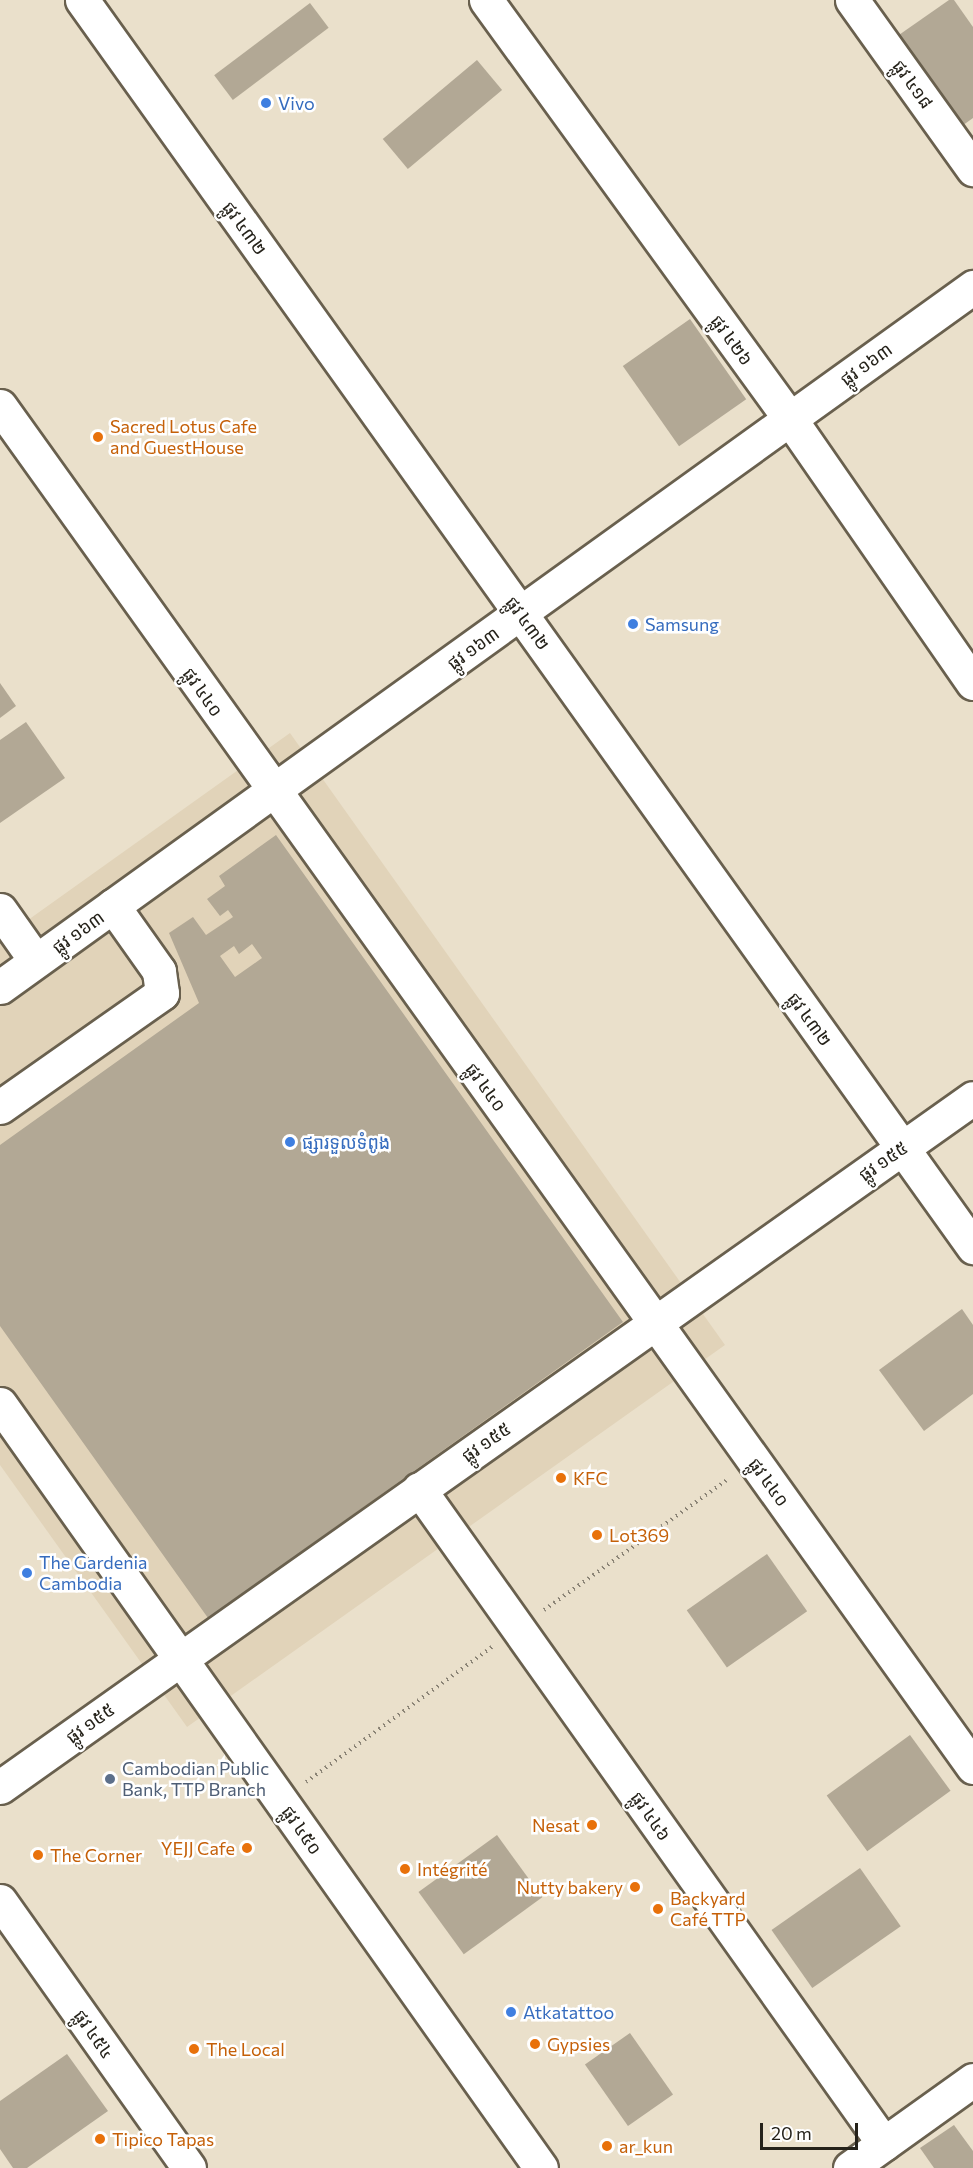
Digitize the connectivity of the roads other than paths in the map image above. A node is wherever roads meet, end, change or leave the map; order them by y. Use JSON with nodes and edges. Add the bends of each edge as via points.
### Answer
{"nodes":[{"id":1,"x":82,"y":0,"type":"edge"},
{"id":2,"x":486,"y":0,"type":"edge"},
{"id":3,"x":852,"y":0,"type":"edge"},
{"id":4,"x":973,"y":169,"type":"edge"},
{"id":5,"x":973,"y":287,"type":"edge"},
{"id":6,"x":0,"y":406,"type":"edge"},
{"id":7,"x":790,"y":419,"type":"junction"},
{"id":8,"x":521,"y":614,"type":"junction"},
{"id":9,"x":973,"y":683,"type":"edge"},
{"id":10,"x":273,"y":792,"type":"junction"},
{"id":11,"x":112,"y":906,"type":"junction"},
{"id":12,"x":0,"y":910,"type":"edge"},
{"id":13,"x":36,"y":961,"type":"junction"},
{"id":14,"x":0,"y":987,"type":"edge"},
{"id":15,"x":973,"y":1098,"type":"edge"},
{"id":16,"x":0,"y":1107,"type":"edge"},
{"id":17,"x":902,"y":1148,"type":"junction"},
{"id":18,"x":973,"y":1247,"type":"edge"},
{"id":19,"x":655,"y":1323,"type":"junction"},
{"id":20,"x":0,"y":1404,"type":"edge"},
{"id":21,"x":419,"y":1489,"type":"junction"},
{"id":22,"x":180,"y":1659,"type":"junction"},
{"id":23,"x":973,"y":1767,"type":"edge"},
{"id":24,"x":0,"y":1787,"type":"edge"},
{"id":25,"x":0,"y":1901,"type":"edge"},
{"id":26,"x":973,"y":2080,"type":"edge"},
{"id":27,"x":884,"y":2144,"type":"junction"},
{"id":28,"x":189,"y":2168,"type":"edge"},
{"id":29,"x":541,"y":2168,"type":"edge"},
{"id":30,"x":850,"y":2168,"type":"edge"}],
"edges":[{"from":1,"to":8,"type":"street","name":"ផ្លូវ ៤៣២"},
{"from":2,"to":7,"type":"street","name":"ផ្លូវ ៤២៦"},
{"from":3,"to":4,"type":"street","name":"ផ្លូវ ៤១៨"},
{"from":5,"to":7,"type":"street","name":"ផ្លូវ ១៦៣"},
{"from":6,"to":10,"type":"street","name":"ផ្លូវ ៤៤០"},
{"from":7,"to":8,"type":"street","name":"ផ្លូវ ១៦៣"},
{"from":7,"to":9,"type":"street","name":"ផ្លូវ ៤២៦"},
{"from":8,"to":10,"type":"street","name":"ផ្លូវ ១៦៣"},
{"from":8,"to":17,"type":"street","name":"ផ្លូវ ៤៣២"},
{"from":10,"to":11,"type":"street","name":"ផ្លូវ ១៦៣"},
{"from":10,"to":19,"type":"street","name":"ផ្លូវ ៤៤០"},
{"from":11,"to":13,"type":"street","name":"ផ្លូវ ១៦៣"},
{"from":11,"to":16,"type":"street","via":[[159,971],[162,993]]},
{"from":12,"to":13,"type":"street"},
{"from":13,"to":14,"type":"street","name":"ផ្លូវ ១៦៣"},
{"from":15,"to":17,"type":"street","name":"ផ្លូវ ១៥៥"},
{"from":17,"to":18,"type":"street","name":"ផ្លូវ ៤៣២"},
{"from":17,"to":19,"type":"street","name":"ផ្លូវ ១៥៥"},
{"from":19,"to":21,"type":"street","name":"ផ្លូវ ១៥៥"},
{"from":19,"to":23,"type":"street","name":"ផ្លូវ ៤៤០"},
{"from":20,"to":22,"type":"street","name":"ផ្លូវ ៤៥០"},
{"from":21,"to":22,"type":"street","name":"ផ្លូវ ១៥៥"},
{"from":21,"to":27,"type":"street","name":"ផ្លូវ ៤៤៦"},
{"from":22,"to":24,"type":"street","name":"ផ្លូវ ១៥៥"},
{"from":22,"to":29,"type":"street","name":"ផ្លូវ ៤៥០"},
{"from":25,"to":28,"type":"street","name":"ផ្លូវ ៤៥៤"},
{"from":26,"to":27,"type":"street"},
{"from":27,"to":30,"type":"street"}]}
